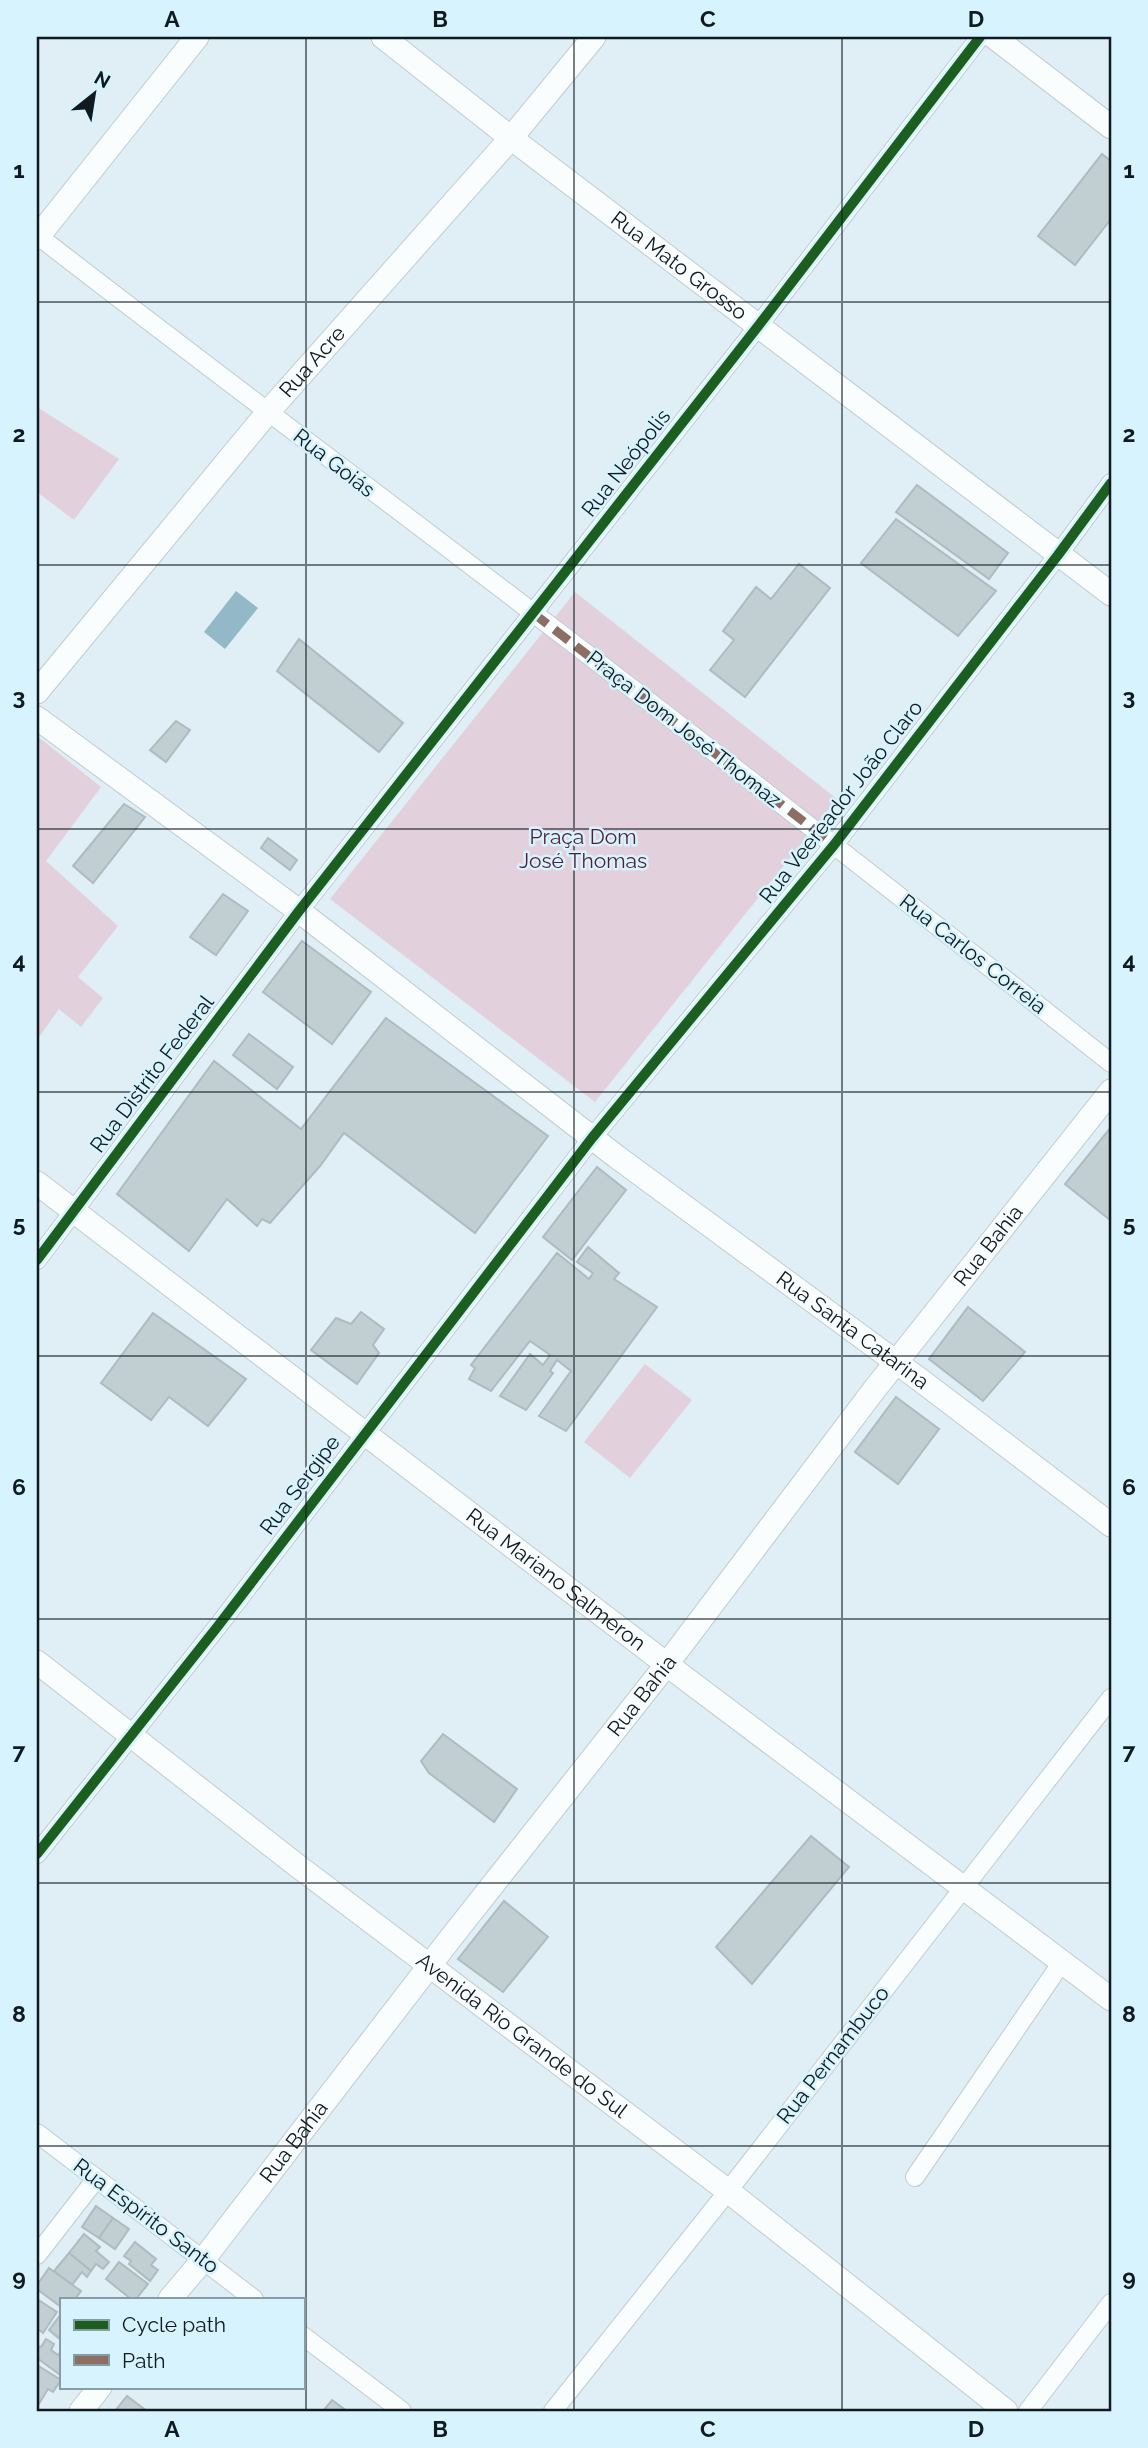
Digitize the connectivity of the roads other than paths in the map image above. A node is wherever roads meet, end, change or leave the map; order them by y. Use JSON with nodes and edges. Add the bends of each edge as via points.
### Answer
{"nodes":[{"id":1,"x":197,"y":37,"type":"edge"},
{"id":2,"x":383,"y":37,"type":"edge"},
{"id":3,"x":594,"y":37,"type":"edge"},
{"id":4,"x":980,"y":37,"type":"edge"},
{"id":5,"x":994,"y":37,"type":"edge"},
{"id":6,"x":1111,"y":127,"type":"edge"},
{"id":7,"x":511,"y":138,"type":"junction"},
{"id":8,"x":37,"y":237,"type":"edge"},
{"id":9,"x":759,"y":325,"type":"junction"},
{"id":10,"x":268,"y":412,"type":"junction"},
{"id":11,"x":1111,"y":483,"type":"edge"},
{"id":12,"x":1058,"y":555,"type":"junction"},
{"id":13,"x":1111,"y":594,"type":"edge"},
{"id":14,"x":533,"y":612,"type":"junction"},
{"id":15,"x":37,"y":692,"type":"edge"},
{"id":16,"x":37,"y":718,"type":"edge"},
{"id":17,"x":834,"y":845,"type":"junction"},
{"id":18,"x":299,"y":911,"type":"junction"},
{"id":19,"x":1111,"y":1063,"type":"edge"},
{"id":20,"x":1111,"y":1091,"type":"edge"},
{"id":21,"x":592,"y":1138,"type":"junction"},
{"id":22,"x":37,"y":1183,"type":"edge"},
{"id":23,"x":74,"y":1212,"type":"junction"},
{"id":24,"x":37,"y":1260,"type":"edge"},
{"id":25,"x":896,"y":1362,"type":"junction"},
{"id":26,"x":364,"y":1433,"type":"junction"},
{"id":27,"x":1111,"y":1525,"type":"edge"},
{"id":28,"x":37,"y":1662,"type":"edge"},
{"id":29,"x":667,"y":1664,"type":"junction"},
{"id":30,"x":1111,"y":1698,"type":"edge"},
{"id":31,"x":131,"y":1735,"type":"junction"},
{"id":32,"x":37,"y":1854,"type":"edge"},
{"id":33,"x":963,"y":1887,"type":"junction"},
{"id":34,"x":1062,"y":1962,"type":"junction"},
{"id":35,"x":429,"y":1965,"type":"junction"},
{"id":36,"x":1111,"y":1999,"type":"edge"},
{"id":37,"x":37,"y":2133,"type":"edge"},
{"id":38,"x":915,"y":2177,"type":"dead end"},
{"id":39,"x":96,"y":2179,"type":"junction"},
{"id":40,"x":728,"y":2191,"type":"junction"},
{"id":41,"x":37,"y":2255,"type":"edge"},
{"id":42,"x":203,"y":2260,"type":"junction"},
{"id":43,"x":171,"y":2298,"type":"edge"},
{"id":44,"x":253,"y":2298,"type":"edge"},
{"id":45,"x":1111,"y":2303,"type":"edge"},
{"id":46,"x":304,"y":2337,"type":"edge"},
{"id":47,"x":99,"y":2388,"type":"edge"},
{"id":48,"x":81,"y":2411,"type":"edge"},
{"id":49,"x":402,"y":2411,"type":"edge"},
{"id":50,"x":553,"y":2411,"type":"edge"},
{"id":51,"x":1006,"y":2411,"type":"edge"},
{"id":52,"x":1028,"y":2411,"type":"edge"}],
"edges":[{"from":1,"to":8,"type":"main road"},
{"from":2,"to":7,"type":"main road","name":"Rua Mato Grosso"},
{"from":3,"to":7,"type":"main road","name":"Rua Acre"},
{"from":4,"to":9,"type":"street","name":"Rua Neópolis"},
{"from":5,"to":6,"type":"main road"},
{"from":7,"to":9,"type":"main road","name":"Rua Mato Grosso"},
{"from":7,"to":10,"type":"main road","name":"Rua Acre"},
{"from":8,"to":10,"type":"street","name":"Rua Goiás"},
{"from":9,"to":12,"type":"main road","name":"Rua Mato Grosso"},
{"from":9,"to":14,"type":"street","name":"Rua Neópolis"},
{"from":10,"to":14,"type":"street","name":"Rua Goiás"},
{"from":10,"to":15,"type":"main road","name":"Rua Acre"},
{"from":11,"to":12,"type":"street","name":"Rua Veereador João Claro"},
{"from":12,"to":13,"type":"main road","name":"Rua Mato Grosso"},
{"from":12,"to":17,"type":"street","name":"Rua Veereador João Claro"},
{"from":14,"to":17,"type":"street","name":"Praça Dom José Thomaz"},
{"from":14,"to":18,"type":"street","name":"Rua Neópolis"},
{"from":16,"to":18,"type":"main road","name":"Rua Santa Catarina"},
{"from":17,"to":19,"type":"street","name":"Rua Carlos Correia"},
{"from":17,"to":21,"type":"street","name":"Rua Veereador João Claro"},
{"from":18,"to":21,"type":"main road","name":"Rua Santa Catarina"},
{"from":18,"to":23,"type":"street","name":"Rua Distrito Federal"},
{"from":20,"to":25,"type":"main road","name":"Rua Bahia"},
{"from":21,"to":25,"type":"main road","name":"Rua Santa Catarina"},
{"from":21,"to":26,"type":"street","name":"Rua Sergipe"},
{"from":22,"to":23,"type":"main road","name":"Rua Mariano Salmeron"},
{"from":23,"to":24,"type":"street","name":"Rua Distrito Federal"},
{"from":23,"to":26,"type":"main road","name":"Rua Mariano Salmeron"},
{"from":25,"to":27,"type":"main road","name":"Rua Santa Catarina"},
{"from":25,"to":29,"type":"main road","name":"Rua Bahia"},
{"from":26,"to":29,"type":"main road","name":"Rua Mariano Salmeron"},
{"from":26,"to":31,"type":"street","name":"Rua Sergipe"},
{"from":28,"to":31,"type":"main road","name":"Avenida Rio Grande do Sul"},
{"from":29,"to":33,"type":"main road","name":"Rua Mariano Salmeron"},
{"from":29,"to":35,"type":"main road","name":"Rua Bahia"},
{"from":30,"to":33,"type":"street","name":"Rua Pernambuco"},
{"from":31,"to":32,"type":"street","name":"Rua Sergipe"},
{"from":31,"to":35,"type":"main road","name":"Avenida Rio Grande do Sul"},
{"from":33,"to":34,"type":"main road","name":"Rua Mariano Salmeron"},
{"from":33,"to":40,"type":"street","name":"Rua Pernambuco"},
{"from":34,"to":36,"type":"main road","name":"Rua Mariano Salmeron"},
{"from":34,"to":38,"type":"street"},
{"from":35,"to":40,"type":"main road","name":"Avenida Rio Grande do Sul"},
{"from":35,"to":42,"type":"main road","name":"Rua Bahia"},
{"from":37,"to":39,"type":"street","name":"Rua Espírito Santo"},
{"from":39,"to":41,"type":"street"},
{"from":39,"to":42,"type":"street","name":"Rua Espírito Santo"},
{"from":40,"to":50,"type":"street","name":"Rua Pernambuco"},
{"from":40,"to":51,"type":"main road","name":"Avenida Rio Grande do Sul"},
{"from":42,"to":43,"type":"main road","name":"Rua Bahia"},
{"from":42,"to":44,"type":"street","name":"Rua Espírito Santo"},
{"from":45,"to":52,"type":"street"},
{"from":46,"to":49,"type":"street"},
{"from":47,"to":48,"type":"main road"}]}
